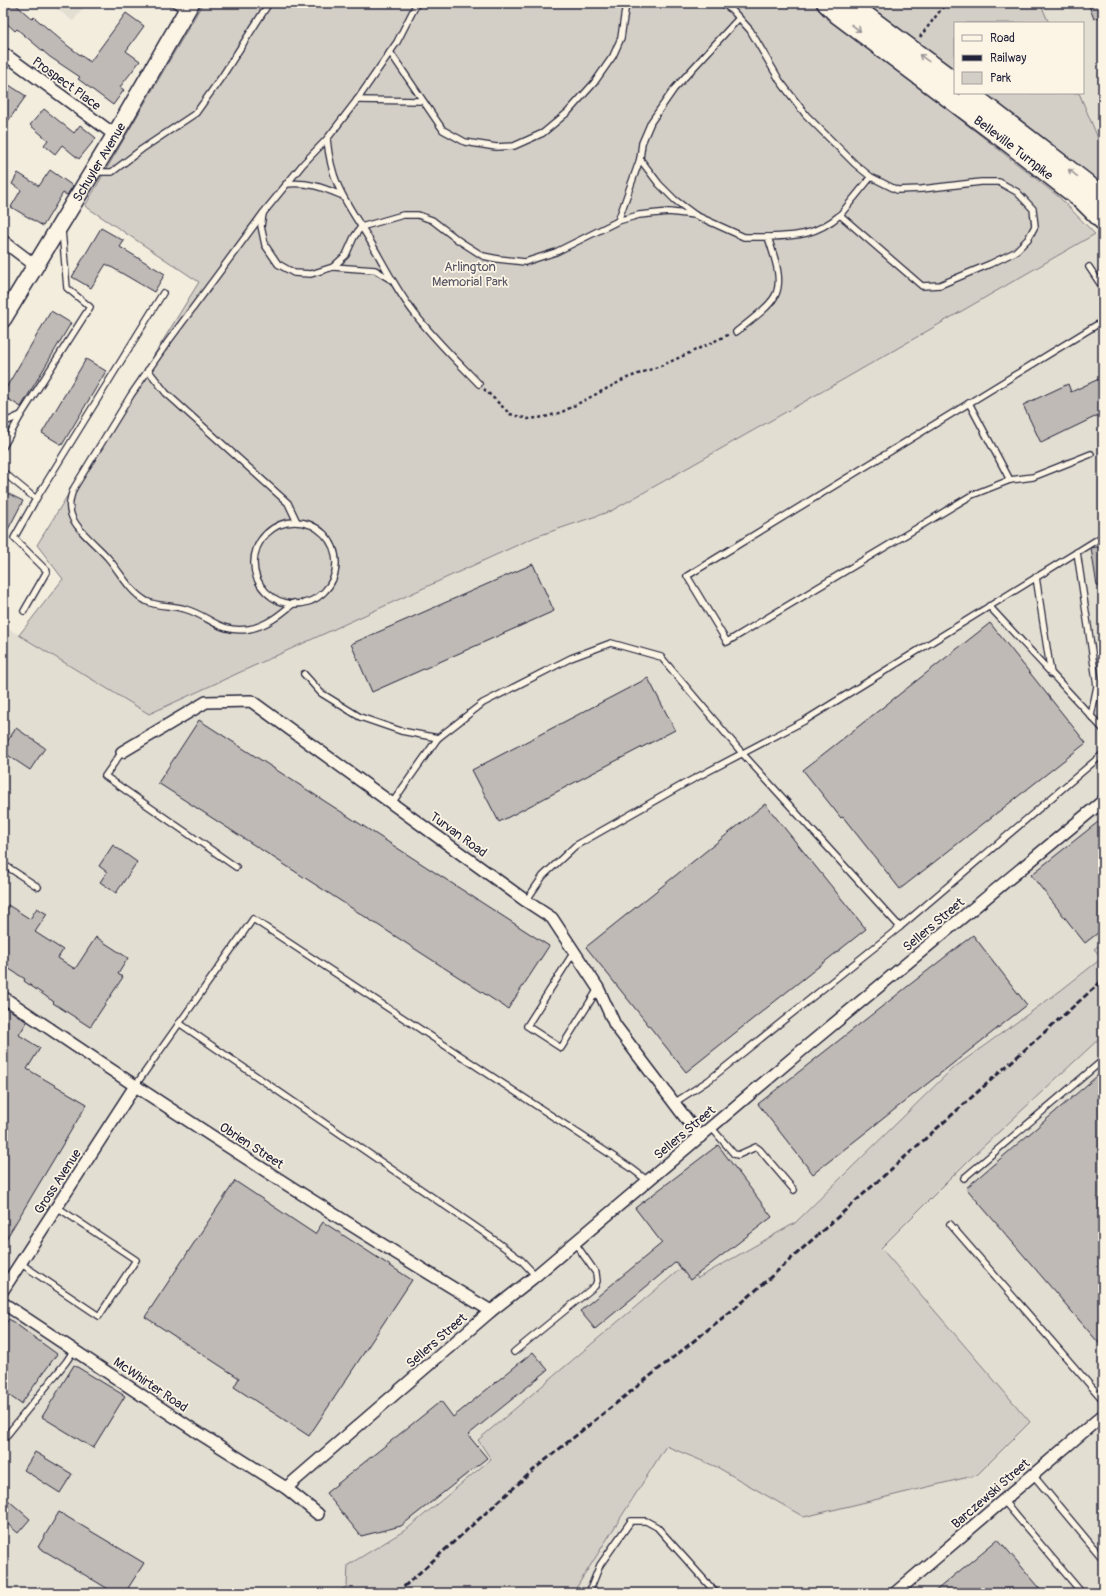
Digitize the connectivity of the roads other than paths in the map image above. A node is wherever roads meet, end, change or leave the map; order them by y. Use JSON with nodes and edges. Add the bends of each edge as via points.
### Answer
{"nodes":[{"id":1,"x":269,"y":3,"type":"edge"},
{"id":2,"x":417,"y":3,"type":"edge"},
{"id":3,"x":626,"y":3,"type":"edge"},
{"id":4,"x":722,"y":3,"type":"edge"},
{"id":5,"x":826,"y":3,"type":"edge"},
{"id":6,"x":849,"y":3,"type":"edge"},
{"id":7,"x":183,"y":6,"type":"edge"},
{"id":8,"x":739,"y":18,"type":"junction"},
{"id":9,"x":390,"y":52,"type":"junction"},
{"id":10,"x":3,"y":53,"type":"edge"},
{"id":11,"x":954,"y":81,"type":"edge"},
{"id":12,"x":971,"y":94,"type":"edge"},
{"id":13,"x":357,"y":100,"type":"junction"},
{"id":14,"x":422,"y":101,"type":"junction"},
{"id":15,"x":115,"y":135,"type":"junction"},
{"id":16,"x":326,"y":139,"type":"junction"},
{"id":17,"x":640,"y":159,"type":"junction"},
{"id":18,"x":92,"y":172,"type":"junction"},
{"id":19,"x":871,"y":177,"type":"junction"},
{"id":20,"x":286,"y":184,"type":"junction"},
{"id":21,"x":341,"y":195,"type":"junction"},
{"id":22,"x":1103,"y":198,"type":"edge"},
{"id":23,"x":264,"y":212,"type":"junction"},
{"id":24,"x":695,"y":215,"type":"junction"},
{"id":25,"x":840,"y":215,"type":"junction"},
{"id":26,"x":618,"y":221,"type":"junction"},
{"id":27,"x":1103,"y":221,"type":"edge"},
{"id":28,"x":62,"y":222,"type":"junction"},
{"id":29,"x":361,"y":227,"type":"junction"},
{"id":30,"x":768,"y":237,"type":"junction"},
{"id":31,"x":3,"y":241,"type":"edge"},
{"id":32,"x":36,"y":266,"type":"junction"},
{"id":33,"x":332,"y":267,"type":"junction"},
{"id":34,"x":1090,"y":267,"type":"dead end"},
{"id":35,"x":391,"y":280,"type":"junction"},
{"id":36,"x":1103,"y":288,"type":"edge"},
{"id":37,"x":163,"y":292,"type":"dead end"},
{"id":38,"x":3,"y":319,"type":"edge"},
{"id":39,"x":1103,"y":321,"type":"edge"},
{"id":40,"x":736,"y":332,"type":"road end"},
{"id":41,"x":148,"y":370,"type":"junction"},
{"id":42,"x":479,"y":384,"type":"road end"},
{"id":43,"x":969,"y":403,"type":"junction"},
{"id":44,"x":21,"y":415,"type":"junction"},
{"id":45,"x":3,"y":423,"type":"edge"},
{"id":46,"x":3,"y":447,"type":"edge"},
{"id":47,"x":1091,"y":454,"type":"dead end"},
{"id":48,"x":3,"y":472,"type":"edge"},
{"id":49,"x":1010,"y":480,"type":"junction"},
{"id":50,"x":36,"y":499,"type":"junction"},
{"id":51,"x":297,"y":522,"type":"junction"},
{"id":52,"x":1103,"y":536,"type":"edge"},
{"id":53,"x":1077,"y":552,"type":"junction"},
{"id":54,"x":1036,"y":577,"type":"junction"},
{"id":55,"x":294,"y":603,"type":"junction"},
{"id":56,"x":989,"y":606,"type":"junction"},
{"id":57,"x":24,"y":611,"type":"dead end"},
{"id":58,"x":304,"y":674,"type":"dead end"},
{"id":59,"x":1051,"y":674,"type":"junction"},
{"id":60,"x":1091,"y":716,"type":"junction"},
{"id":61,"x":1103,"y":730,"type":"edge"},
{"id":62,"x":438,"y":738,"type":"junction"},
{"id":63,"x":122,"y":752,"type":"joint"},
{"id":64,"x":742,"y":753,"type":"junction"},
{"id":65,"x":1103,"y":754,"type":"edge"},
{"id":66,"x":1103,"y":801,"type":"edge"},
{"id":67,"x":392,"y":803,"type":"junction"},
{"id":68,"x":3,"y":864,"type":"edge"},
{"id":69,"x":236,"y":867,"type":"dead end"},
{"id":70,"x":38,"y":887,"type":"dead end"},
{"id":71,"x":526,"y":901,"type":"junction"},
{"id":72,"x":900,"y":927,"type":"junction"},
{"id":73,"x":574,"y":952,"type":"junction"},
{"id":74,"x":598,"y":988,"type":"junction"},
{"id":75,"x":3,"y":997,"type":"edge"},
{"id":76,"x":180,"y":1023,"type":"junction"},
{"id":77,"x":1103,"y":1060,"type":"edge"},
{"id":78,"x":135,"y":1086,"type":"junction"},
{"id":79,"x":674,"y":1103,"type":"junction"},
{"id":80,"x":711,"y":1127,"type":"junction"},
{"id":81,"x":700,"y":1137,"type":"junction"},
{"id":82,"x":964,"y":1178,"type":"dead end"},
{"id":83,"x":648,"y":1181,"type":"junction"},
{"id":84,"x":794,"y":1190,"type":"dead end"},
{"id":85,"x":57,"y":1207,"type":"junction"},
{"id":86,"x":950,"y":1224,"type":"dead end"},
{"id":87,"x":575,"y":1243,"type":"junction"},
{"id":88,"x":20,"y":1263,"type":"junction"},
{"id":89,"x":536,"y":1276,"type":"junction"},
{"id":90,"x":3,"y":1290,"type":"edge"},
{"id":91,"x":3,"y":1302,"type":"edge"},
{"id":92,"x":491,"y":1312,"type":"junction"},
{"id":93,"x":74,"y":1350,"type":"junction"},
{"id":94,"x":514,"y":1352,"type":"dead end"},
{"id":95,"x":1103,"y":1400,"type":"edge"},
{"id":96,"x":1103,"y":1415,"type":"edge"},
{"id":97,"x":3,"y":1440,"type":"edge"},
{"id":98,"x":1033,"y":1474,"type":"junction"},
{"id":99,"x":286,"y":1488,"type":"junction"},
{"id":100,"x":1003,"y":1500,"type":"junction"},
{"id":101,"x":318,"y":1514,"type":"dead end"},
{"id":102,"x":1103,"y":1559,"type":"edge"},
{"id":103,"x":590,"y":1593,"type":"edge"},
{"id":104,"x":716,"y":1593,"type":"edge"},
{"id":105,"x":895,"y":1593,"type":"edge"},
{"id":106,"x":1082,"y":1593,"type":"edge"}],
"edges":[{"from":1,"to":18,"type":"lane","via":[[224,75],[196,113],[112,172]]},
{"from":2,"to":9,"type":"lane"},
{"from":3,"to":14,"type":"lane","via":[[621,38],[613,56],[574,106],[543,133],[514,146],[496,147],[465,142],[443,130]]},
{"from":4,"to":8,"type":"lane"},
{"from":5,"to":27,"type":"main road","name":"Belleville Turnpike","one_way":true,"via":[[837,14],[1064,186]]},
{"from":11,"to":6,"type":"main road","one_way":true},
{"from":7,"to":15,"type":"main road","name":"Schuyler Avenue"},
{"from":8,"to":17,"type":"lane","via":[[674,89],[651,122],[642,143]]},
{"from":8,"to":19,"type":"lane","via":[[750,30],[780,81],[806,115]]},
{"from":9,"to":13,"type":"lane"},
{"from":9,"to":14,"type":"lane"},
{"from":10,"to":15,"type":"street","name":"Prospect Place"},
{"from":22,"to":12,"type":"main road","name":"Belleville Turnpike","one_way":true},
{"from":13,"to":14,"type":"lane"},
{"from":13,"to":16,"type":"lane"},
{"from":15,"to":18,"type":"main road","name":"Schuyler Avenue"},
{"from":16,"to":20,"type":"lane"},
{"from":16,"to":21,"type":"lane","via":[[328,160]]},
{"from":17,"to":24,"type":"lane","via":[[659,184]]},
{"from":17,"to":26,"type":"lane"},
{"from":18,"to":28,"type":"main road","name":"Schuyler Avenue"},
{"from":19,"to":25,"type":"lane"},
{"from":19,"to":25,"type":"lane","via":[[897,190],[999,182],[1017,192],[1034,209],[1035,226],[1028,239],[1015,252],[940,285],[922,286]]},
{"from":20,"to":21,"type":"lane","via":[[316,185]]},
{"from":20,"to":23,"type":"lane"},
{"from":21,"to":29,"type":"lane"},
{"from":23,"to":33,"type":"lane","via":[[261,226],[265,245],[278,264],[294,273],[312,274]]},
{"from":23,"to":41,"type":"lane"},
{"from":24,"to":26,"type":"lane","via":[[669,212],[639,215]]},
{"from":24,"to":30,"type":"lane","via":[[744,237]]},
{"from":25,"to":30,"type":"lane","via":[[823,227],[797,236]]},
{"from":26,"to":29,"type":"lane","via":[[556,252],[525,262],[483,256],[432,220],[418,215],[403,215]]},
{"from":28,"to":32,"type":"main road","name":"Schuyler Avenue"},
{"from":28,"to":44,"type":"lane","via":[[67,288],[90,307]]},
{"from":29,"to":33,"type":"lane","via":[[346,255]]},
{"from":29,"to":35,"type":"lane"},
{"from":30,"to":40,"type":"lane","via":[[778,279],[776,295]]},
{"from":31,"to":32,"type":"street"},
{"from":32,"to":38,"type":"main road","name":"Schuyler Avenue"},
{"from":33,"to":35,"type":"lane","via":[[375,270]]},
{"from":34,"to":36,"type":"lane"},
{"from":35,"to":42,"type":"lane","via":[[414,314]]},
{"from":37,"to":50,"type":"lane"},
{"from":39,"to":43,"type":"lane"},
{"from":41,"to":51,"type":"lane","via":[[166,393],[288,503]]},
{"from":41,"to":55,"type":"lane","via":[[74,488],[70,504],[75,523],[109,559],[130,588],[146,601],[184,608],[230,629],[250,629],[265,624]]},
{"from":43,"to":49,"type":"lane"},
{"from":43,"to":49,"type":"lane","via":[[686,576],[727,642],[972,495]]},
{"from":44,"to":45,"type":"lane"},
{"from":44,"to":46,"type":"lane"},
{"from":47,"to":49,"type":"lane","via":[[1033,477]]},
{"from":48,"to":50,"type":"lane"},
{"from":50,"to":57,"type":"lane","via":[[14,538],[47,571]]},
{"from":51,"to":55,"type":"lane","via":[[320,529],[330,539],[336,552],[337,567],[333,580],[324,592],[312,600]]},
{"from":51,"to":55,"type":"lane","via":[[278,525],[266,533],[254,555],[254,568],[265,591],[275,599]]},
{"from":52,"to":53,"type":"lane"},
{"from":53,"to":54,"type":"lane"},
{"from":53,"to":60,"type":"lane","via":[[1097,686]]},
{"from":54,"to":56,"type":"lane"},
{"from":54,"to":59,"type":"lane"},
{"from":56,"to":59,"type":"lane"},
{"from":56,"to":64,"type":"lane","via":[[804,721]]},
{"from":58,"to":62,"type":"lane","via":[[321,693],[360,717],[401,731]]},
{"from":59,"to":60,"type":"lane"},
{"from":60,"to":61,"type":"lane"},
{"from":62,"to":64,"type":"lane","via":[[483,703],[571,658],[611,643],[661,657]]},
{"from":62,"to":67,"type":"lane"},
{"from":63,"to":67,"type":"street","name":"Turvan Road","via":[[206,702],[251,701]]},
{"from":63,"to":69,"type":"lane","via":[[105,776]]},
{"from":64,"to":71,"type":"lane","via":[[575,846],[543,876]]},
{"from":64,"to":72,"type":"lane"},
{"from":65,"to":72,"type":"lane"},
{"from":66,"to":80,"type":"street","name":"Sellers Street"},
{"from":67,"to":71,"type":"street","name":"Turvan Road"},
{"from":68,"to":70,"type":"lane"},
{"from":71,"to":73,"type":"street","name":"Turvan Road","via":[[552,918]]},
{"from":72,"to":79,"type":"lane","via":[[709,1080]]},
{"from":73,"to":74,"type":"street","name":"Turvan Road"},
{"from":73,"to":74,"type":"lane","via":[[527,1026],[561,1048]]},
{"from":74,"to":79,"type":"street","name":"Turvan Road","via":[[615,1025]]},
{"from":75,"to":78,"type":"street","name":"Obrien Street"},
{"from":76,"to":78,"type":"lane"},
{"from":76,"to":83,"type":"lane","via":[[253,918]]},
{"from":76,"to":89,"type":"lane","via":[[489,1236],[521,1260]]},
{"from":77,"to":82,"type":"lane"},
{"from":78,"to":85,"type":"street","name":"Gross Avenue"},
{"from":78,"to":92,"type":"street","name":"Obrien Street","via":[[389,1250]]},
{"from":79,"to":81,"type":"street","name":"Turvan Road"},
{"from":80,"to":81,"type":"street","name":"Sellers Street"},
{"from":80,"to":84,"type":"lane","via":[[734,1154],[738,1155],[756,1147],[760,1150]]},
{"from":81,"to":83,"type":"street","name":"Sellers Street"},
{"from":83,"to":87,"type":"street","name":"Sellers Street"},
{"from":85,"to":88,"type":"street","name":"Gross Avenue"},
{"from":85,"to":88,"type":"lane","via":[[136,1260],[99,1316]]},
{"from":86,"to":95,"type":"lane"},
{"from":87,"to":89,"type":"street","name":"Sellers Street"},
{"from":87,"to":94,"type":"lane","via":[[596,1273],[594,1286]]},
{"from":88,"to":90,"type":"street","name":"Gross Avenue"},
{"from":89,"to":92,"type":"street","name":"Sellers Street"},
{"from":91,"to":93,"type":"street","name":"McWhirter Road"},
{"from":92,"to":99,"type":"street","name":"Sellers Street"},
{"from":93,"to":97,"type":"lane"},
{"from":93,"to":99,"type":"street","name":"McWhirter Road"},
{"from":96,"to":98,"type":"street","name":"Barczewski Street"},
{"from":98,"to":100,"type":"street","name":"Barczewski Street"},
{"from":98,"to":102,"type":"lane"},
{"from":99,"to":101,"type":"street","name":"McWhirter Road"},
{"from":100,"to":105,"type":"street","name":"Barczewski Street"},
{"from":100,"to":106,"type":"lane"},
{"from":103,"to":104,"type":"lane","via":[[600,1565],[631,1521],[646,1521],[657,1527]]}]}
